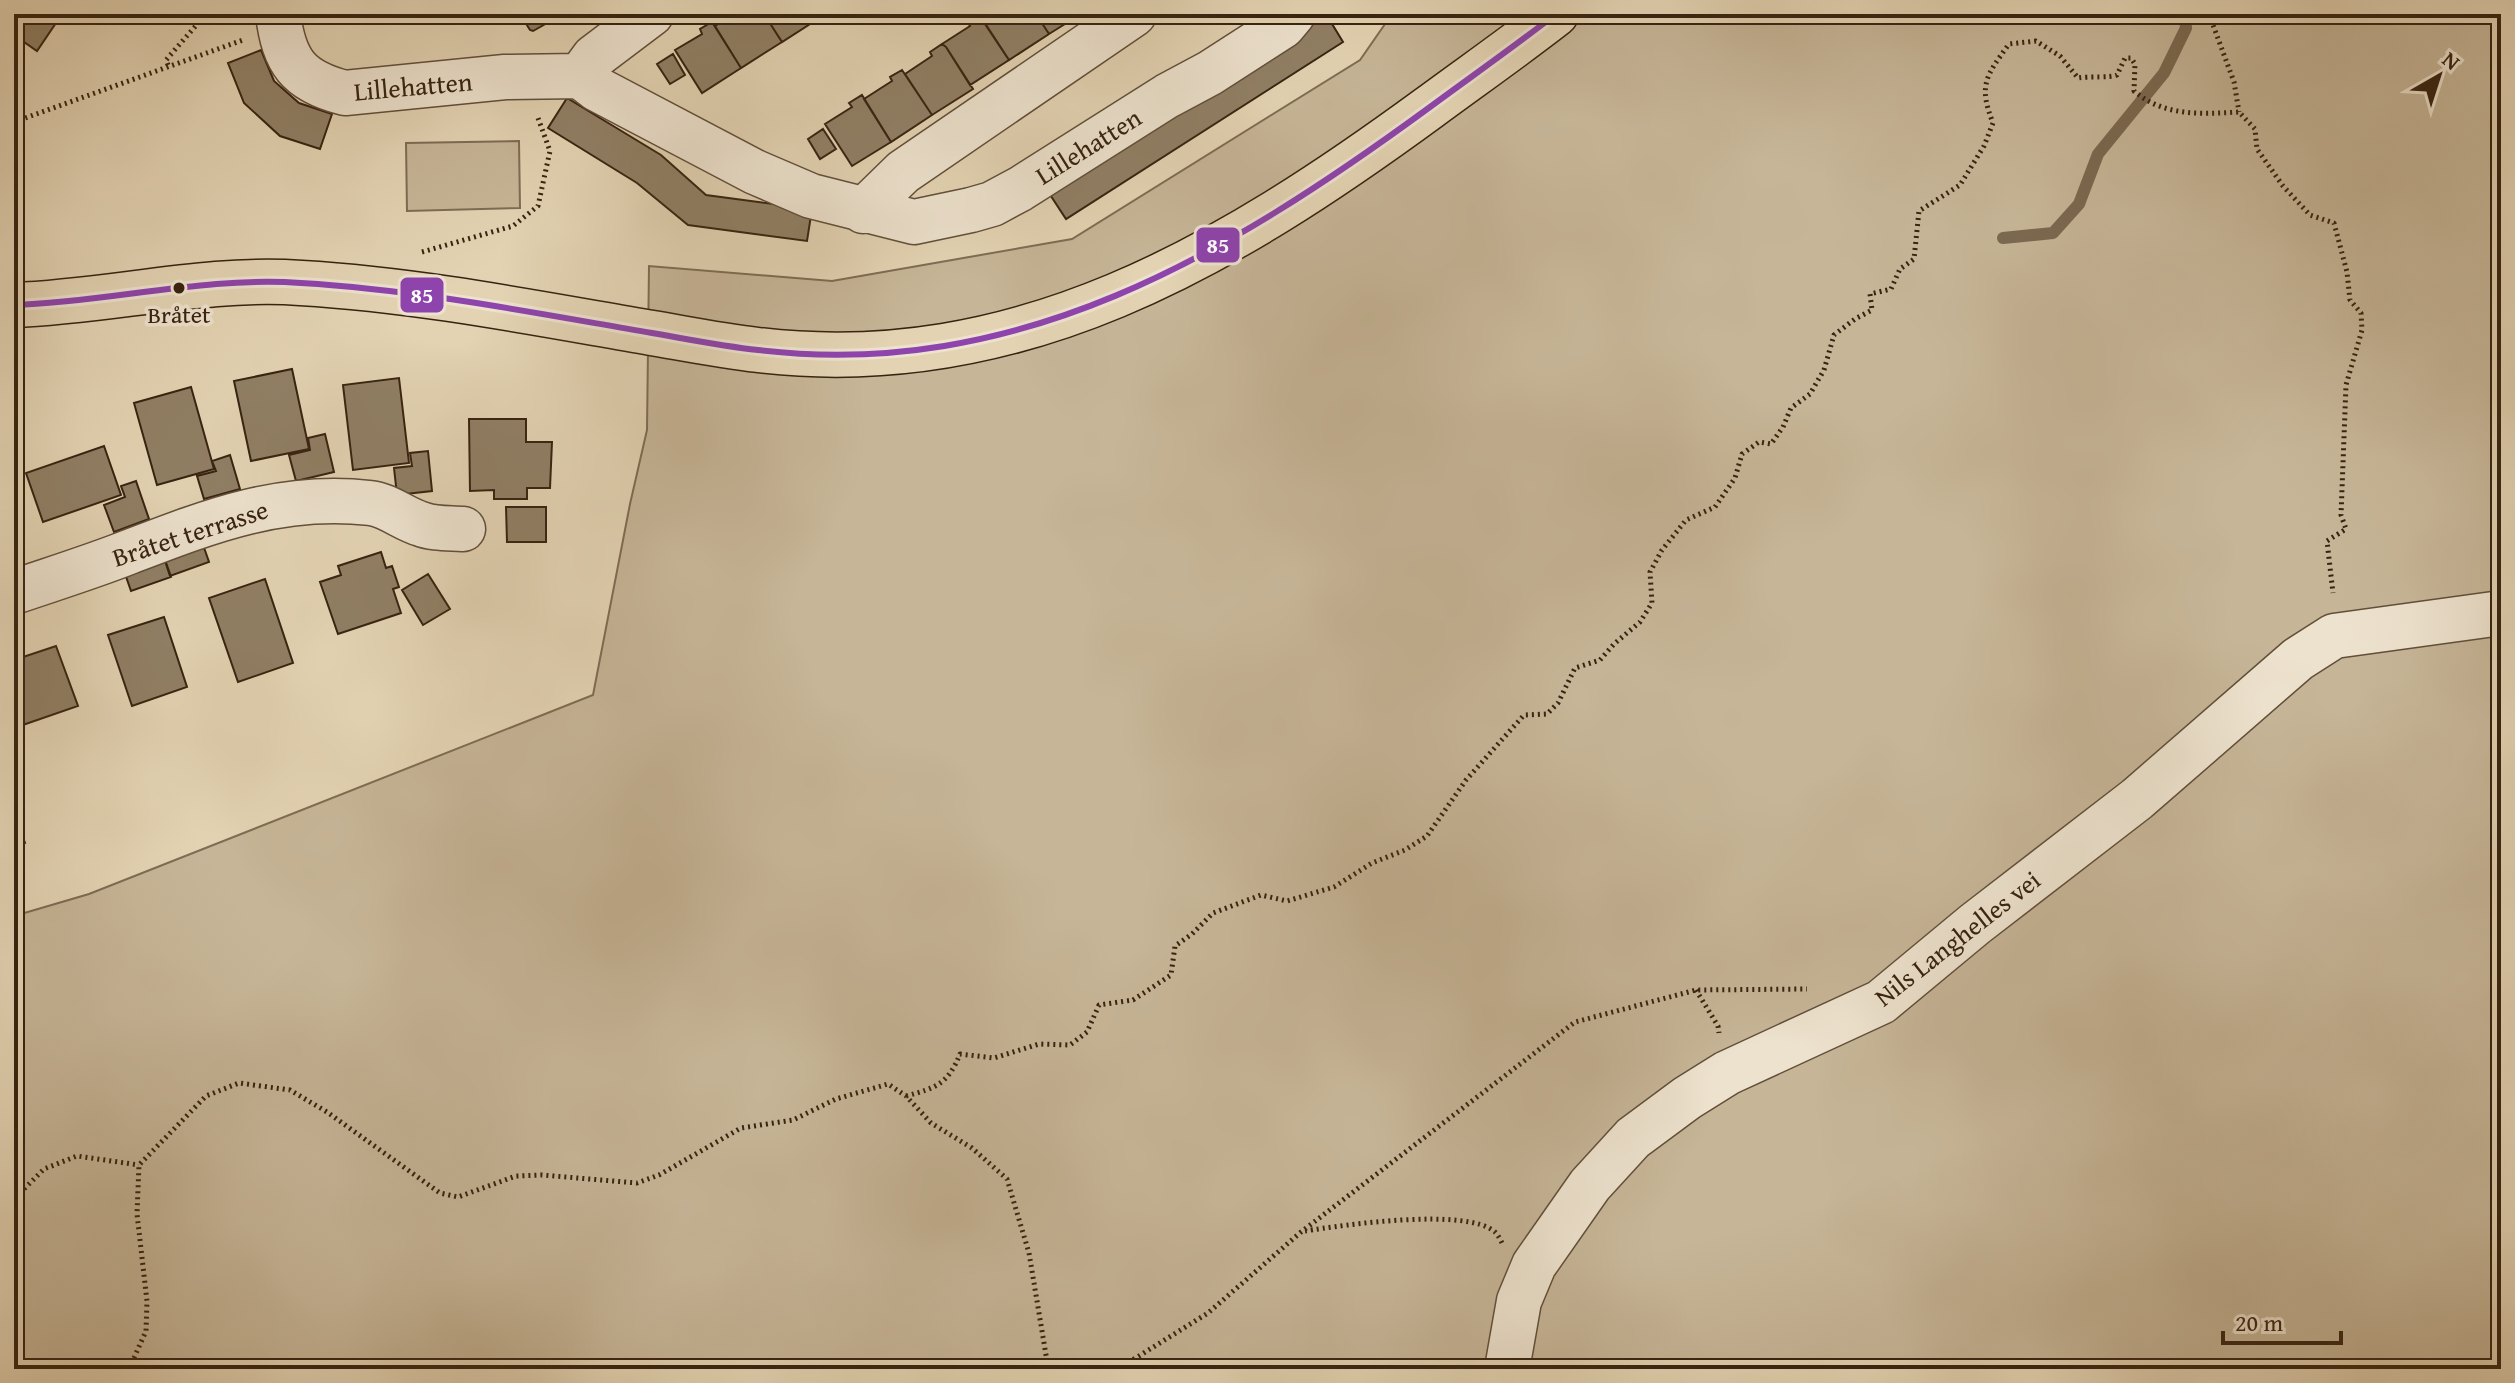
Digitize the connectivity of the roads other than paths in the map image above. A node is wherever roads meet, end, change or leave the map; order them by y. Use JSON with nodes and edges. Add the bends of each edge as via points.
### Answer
{"nodes":[{"id":1,"x":651,"y":14,"type":"edge"},
{"id":2,"x":1134,"y":14,"type":"edge"},
{"id":3,"x":1293,"y":14,"type":"edge"},
{"id":4,"x":1556,"y":14,"type":"edge"},
{"id":5,"x":279,"y":21,"type":"edge"},
{"id":6,"x":580,"y":76,"type":"junction"},
{"id":7,"x":863,"y":211,"type":"junction"},
{"id":8,"x":14,"y":305,"type":"edge"},
{"id":9,"x":463,"y":529,"type":"dead end"},
{"id":10,"x":14,"y":592,"type":"edge"},
{"id":11,"x":2501,"y":613,"type":"edge"},
{"id":12,"x":1507,"y":1369,"type":"edge"}],
"edges":[{"from":1,"to":6,"type":"street","via":[[594,57]]},
{"from":2,"to":7,"type":"street","via":[[903,172]]},
{"from":3,"to":7,"type":"street","name":"Lillehatten","via":[[1210,73],[992,204],[914,222]]},
{"from":4,"to":8,"type":"main road","via":[[1356,162],[1228,240],[1125,294],[1056,320],[929,349],[840,355],[758,351],[399,290],[295,282],[191,285]]},
{"from":5,"to":6,"type":"street","name":"Lillehatten","via":[[283,47],[308,79],[345,93],[505,77]]},
{"from":6,"to":7,"type":"street","name":"Lillehatten","via":[[755,172]]},
{"from":9,"to":10,"type":"street","name":"Bråtet terrasse","via":[[422,525],[373,503],[280,504],[180,531]]},
{"from":11,"to":12,"type":"street","name":"Nils Langhelles vei","via":[[2334,636],[2298,659],[2137,799],[1881,1002],[1727,1073],[1633,1138],[1590,1185],[1534,1265],[1519,1301]]}]}
